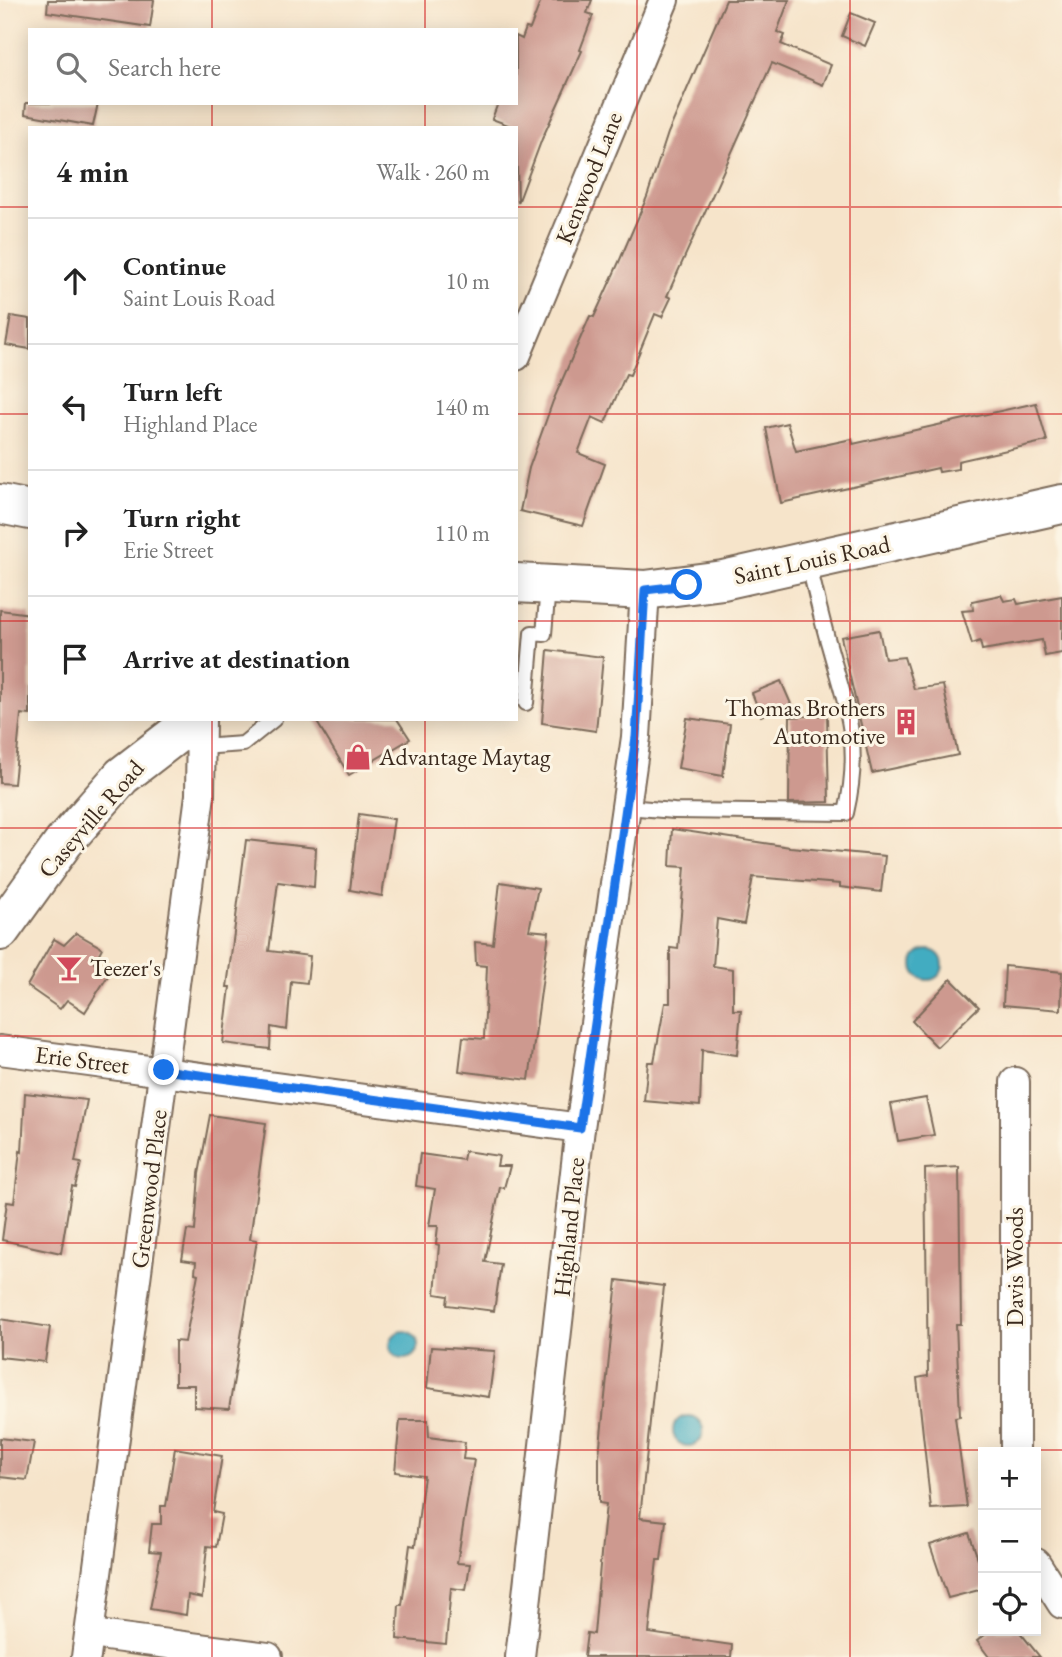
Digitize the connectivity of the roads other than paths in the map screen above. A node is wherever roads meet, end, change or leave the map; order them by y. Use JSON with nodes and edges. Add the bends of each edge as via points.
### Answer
{"nodes":[{"id":1,"x":664,"y":0,"type":"edge"},
{"id":2,"x":518,"y":351,"type":"edge"},
{"id":3,"x":0,"y":504,"type":"edge"},
{"id":4,"x":1062,"y":504,"type":"edge"},
{"id":5,"x":28,"y":510,"type":"edge"},
{"id":6,"x":808,"y":562,"type":"junction"},
{"id":7,"x":532,"y":584,"type":"edge"},
{"id":8,"x":645,"y":590,"type":"junction"},
{"id":9,"x":526,"y":703,"type":"dead end"},
{"id":10,"x":271,"y":721,"type":"edge"},
{"id":11,"x":200,"y":728,"type":"edge"},
{"id":12,"x":627,"y":807,"type":"junction"},
{"id":13,"x":0,"y":931,"type":"edge"},
{"id":14,"x":0,"y":1050,"type":"edge"},
{"id":15,"x":164,"y":1070,"type":"junction"},
{"id":16,"x":1015,"y":1082,"type":"dead end"},
{"id":17,"x":580,"y":1128,"type":"junction"},
{"id":18,"x":1015,"y":1447,"type":"edge"},
{"id":19,"x":1041,"y":1571,"type":"edge"},
{"id":20,"x":1062,"y":1604,"type":"edge"},
{"id":21,"x":89,"y":1646,"type":"edge"},
{"id":22,"x":268,"y":1657,"type":"edge"},
{"id":23,"x":520,"y":1657,"type":"edge"}],
"edges":[{"from":1,"to":2,"type":"street","name":"Kenwood Lane"},
{"from":3,"to":5,"type":"street"},
{"from":4,"to":6,"type":"street","name":"Saint Louis Road"},
{"from":6,"to":8,"type":"street","name":"Saint Louis Road"},
{"from":6,"to":12,"type":"lane","via":[[848,708],[853,782],[846,813]]},
{"from":7,"to":8,"type":"street","name":"Saint Louis Road"},
{"from":7,"to":9,"type":"lane","via":[[544,634],[532,633]]},
{"from":8,"to":12,"type":"street","name":"Highland Place"},
{"from":10,"to":11,"type":"lane","via":[[243,744]]},
{"from":11,"to":13,"type":"street","name":"Caseyville Road","via":[[122,776],[64,842]]},
{"from":11,"to":15,"type":"street","name":"Greenwood Place","via":[[200,795]]},
{"from":12,"to":17,"type":"street","name":"Highland Place"},
{"from":14,"to":15,"type":"street","name":"Erie Street"},
{"from":15,"to":17,"type":"street","name":"Erie Street"},
{"from":15,"to":21,"type":"street","name":"Greenwood Place"},
{"from":16,"to":18,"type":"street","name":"Davis Woods"},
{"from":17,"to":23,"type":"street","name":"Highland Place"},
{"from":19,"to":20,"type":"street"},
{"from":21,"to":22,"type":"street"}]}
